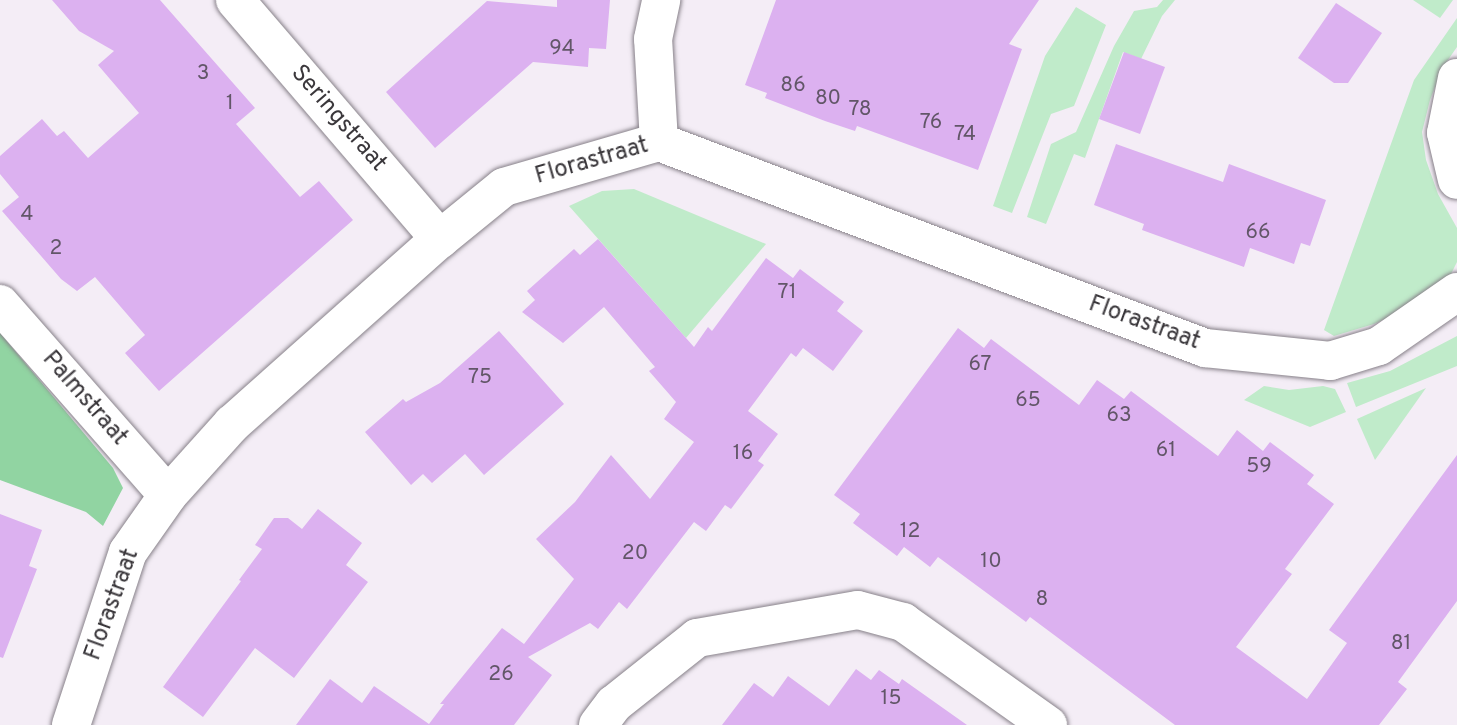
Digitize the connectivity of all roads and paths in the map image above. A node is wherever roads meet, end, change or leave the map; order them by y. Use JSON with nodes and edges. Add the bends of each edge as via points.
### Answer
{"nodes":[{"id":1,"x":235,"y":0,"type":"edge"},
{"id":2,"x":660,"y":0,"type":"edge"},
{"id":3,"x":1457,"y":78,"type":"edge"},
{"id":4,"x":659,"y":142,"type":"junction"},
{"id":5,"x":1457,"y":180,"type":"edge"},
{"id":6,"x":440,"y":239,"type":"junction"},
{"id":7,"x":1457,"y":292,"type":"edge"},
{"id":8,"x":0,"y":304,"type":"edge"},
{"id":9,"x":168,"y":495,"type":"junction"},
{"id":10,"x":71,"y":725,"type":"edge"},
{"id":11,"x":598,"y":725,"type":"edge"},
{"id":12,"x":1048,"y":725,"type":"edge"}],
"edges":[{"from":1,"to":6,"type":"street","name":"Seringstraat"},
{"from":2,"to":4,"type":"street","via":[[653,39]]},
{"from":3,"to":5,"type":"street","via":[[1446,132]]},
{"from":4,"to":6,"type":"street","name":"Florastraat","via":[[504,187]]},
{"from":4,"to":7,"type":"street","name":"Florastraat","via":[[1205,348],[1330,360],[1379,345]]},
{"from":6,"to":9,"type":"street","name":"Florastraat","via":[[232,424]]},
{"from":8,"to":9,"type":"street","name":"Palmstraat"},
{"from":9,"to":10,"type":"street","name":"Florastraat","via":[[128,552]]},
{"from":11,"to":12,"type":"street","via":[[614,704],[697,638],[858,610],[904,622]]}]}
